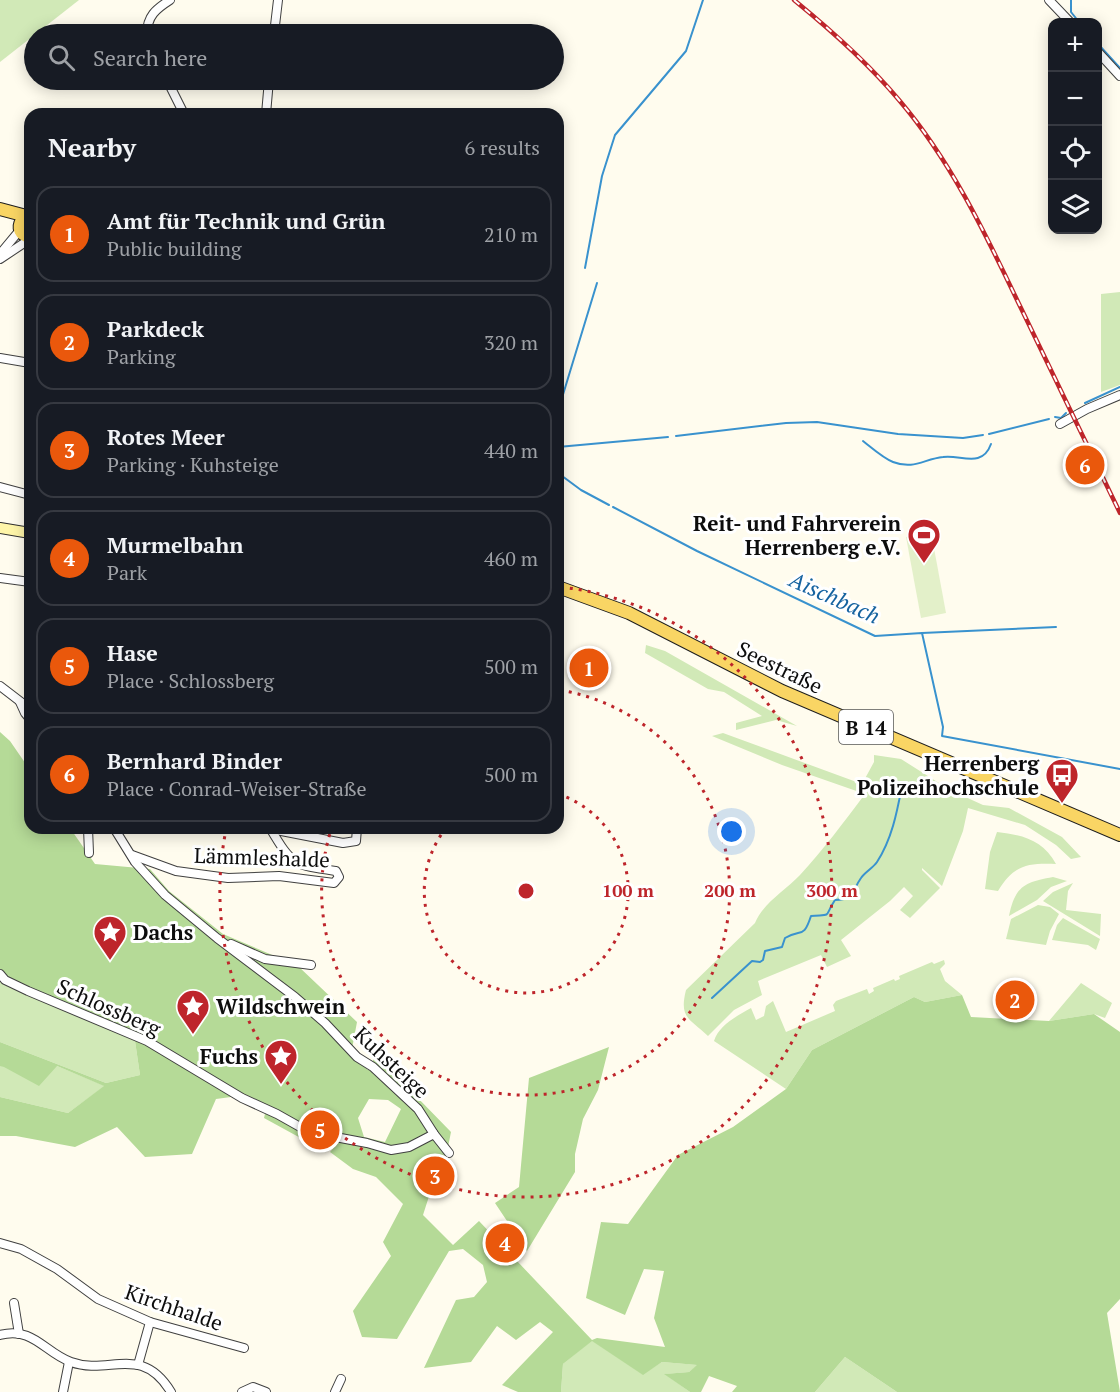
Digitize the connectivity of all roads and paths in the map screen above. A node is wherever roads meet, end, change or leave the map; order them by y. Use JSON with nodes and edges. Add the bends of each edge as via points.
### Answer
{"nodes":[{"id":1,"x":170,"y":0,"type":"edge"},
{"id":2,"x":278,"y":0,"type":"edge"},
{"id":3,"x":1048,"y":0,"type":"edge"},
{"id":4,"x":1066,"y":18,"type":"edge"},
{"id":5,"x":148,"y":24,"type":"edge"},
{"id":6,"x":275,"y":24,"type":"edge"},
{"id":7,"x":1102,"y":56,"type":"edge"},
{"id":8,"x":1120,"y":76,"type":"edge"},
{"id":9,"x":172,"y":90,"type":"edge"},
{"id":10,"x":268,"y":90,"type":"edge"},
{"id":11,"x":181,"y":108,"type":"edge"},
{"id":12,"x":267,"y":108,"type":"edge"},
{"id":13,"x":0,"y":211,"type":"edge"},
{"id":14,"x":24,"y":216,"type":"edge"},
{"id":15,"x":24,"y":233,"type":"edge"},
{"id":16,"x":24,"y":235,"type":"edge"},
{"id":17,"x":24,"y":235,"type":"edge"},
{"id":18,"x":0,"y":254,"type":"edge"},
{"id":19,"x":0,"y":259,"type":"edge"},
{"id":20,"x":0,"y":358,"type":"edge"},
{"id":21,"x":24,"y":362,"type":"edge"},
{"id":22,"x":1120,"y":395,"type":"edge"},
{"id":23,"x":1060,"y":424,"type":"dead end"},
{"id":24,"x":0,"y":487,"type":"edge"},
{"id":25,"x":24,"y":493,"type":"edge"},
{"id":26,"x":0,"y":528,"type":"edge"},
{"id":27,"x":24,"y":532,"type":"edge"},
{"id":28,"x":0,"y":578,"type":"edge"},
{"id":29,"x":24,"y":581,"type":"edge"},
{"id":30,"x":564,"y":589,"type":"edge"},
{"id":31,"x":0,"y":686,"type":"edge"},
{"id":32,"x":19,"y":701,"type":"junction"},
{"id":33,"x":24,"y":705,"type":"edge"},
{"id":34,"x":24,"y":712,"type":"edge"},
{"id":35,"x":88,"y":834,"type":"edge"},
{"id":36,"x":118,"y":834,"type":"edge"},
{"id":37,"x":274,"y":834,"type":"edge"},
{"id":38,"x":303,"y":834,"type":"edge"},
{"id":39,"x":357,"y":834,"type":"edge"},
{"id":40,"x":1120,"y":835,"type":"edge"},
{"id":41,"x":89,"y":853,"type":"dead end"},
{"id":42,"x":130,"y":854,"type":"junction"},
{"id":43,"x":217,"y":938,"type":"junction"},
{"id":44,"x":311,"y":965,"type":"dead end"},
{"id":45,"x":0,"y":974,"type":"edge"},
{"id":46,"x":434,"y":1134,"type":"junction"},
{"id":47,"x":449,"y":1153,"type":"dead end"},
{"id":48,"x":0,"y":1244,"type":"edge"},
{"id":49,"x":14,"y":1303,"type":"dead end"},
{"id":50,"x":150,"y":1323,"type":"junction"},
{"id":51,"x":19,"y":1334,"type":"junction"},
{"id":52,"x":0,"y":1335,"type":"edge"},
{"id":53,"x":244,"y":1348,"type":"dead end"},
{"id":54,"x":69,"y":1362,"type":"junction"},
{"id":55,"x":138,"y":1365,"type":"junction"},
{"id":56,"x":341,"y":1379,"type":"dead end"},
{"id":57,"x":63,"y":1392,"type":"edge"},
{"id":58,"x":171,"y":1392,"type":"edge"},
{"id":59,"x":242,"y":1392,"type":"edge"},
{"id":60,"x":266,"y":1392,"type":"edge"},
{"id":61,"x":335,"y":1392,"type":"edge"}],
"edges":[{"from":1,"to":5,"type":"street","via":[[153,12]]},
{"from":2,"to":6,"type":"street"},
{"from":3,"to":4,"type":"street"},
{"from":7,"to":8,"type":"street"},
{"from":9,"to":11,"type":"street"},
{"from":10,"to":12,"type":"street"},
{"from":13,"to":14,"type":"main road"},
{"from":13,"to":15,"type":"main road"},
{"from":16,"to":18,"type":"street"},
{"from":17,"to":19,"type":"street"},
{"from":20,"to":21,"type":"street"},
{"from":22,"to":23,"type":"street"},
{"from":24,"to":25,"type":"street"},
{"from":26,"to":27,"type":"main road"},
{"from":28,"to":29,"type":"street"},
{"from":30,"to":40,"type":"main road","name":"Seestraße","number":"B 14","via":[[629,613],[782,691]]},
{"from":31,"to":32,"type":"street"},
{"from":32,"to":33,"type":"street"},
{"from":32,"to":34,"type":"street"},
{"from":35,"to":41,"type":"street"},
{"from":36,"to":42,"type":"street"},
{"from":37,"to":42,"type":"street","name":"Lämmleshalde","via":[[285,855],[307,867],[336,871],[338,880],[334,883],[278,876],[228,878],[176,871]]},
{"from":38,"to":39,"type":"street","via":[[351,843],[356,841]]},
{"from":42,"to":43,"type":"street","via":[[165,895]]},
{"from":43,"to":44,"type":"street","via":[[265,959]]},
{"from":43,"to":46,"type":"street","name":"Kuhsteige","via":[[325,1023],[357,1057],[418,1109]]},
{"from":45,"to":46,"type":"street","name":"Schlossberg","via":[[28,991],[147,1041],[242,1098],[309,1132],[392,1150],[409,1147]]},
{"from":46,"to":47,"type":"street","name":"Kuhsteige"},
{"from":48,"to":50,"type":"street","name":"Kirchhalde","via":[[39,1258],[98,1299]]},
{"from":49,"to":51,"type":"street"},
{"from":50,"to":53,"type":"street","name":"Kirchhalde"},
{"from":50,"to":55,"type":"street"},
{"from":51,"to":52,"type":"street"},
{"from":51,"to":54,"type":"street","via":[[37,1340]]},
{"from":54,"to":55,"type":"street","via":[[89,1367],[125,1362]]},
{"from":54,"to":57,"type":"street"},
{"from":55,"to":58,"type":"street","via":[[154,1373]]},
{"from":56,"to":61,"type":"street"},
{"from":59,"to":60,"type":"street","via":[[252,1387]]}]}
